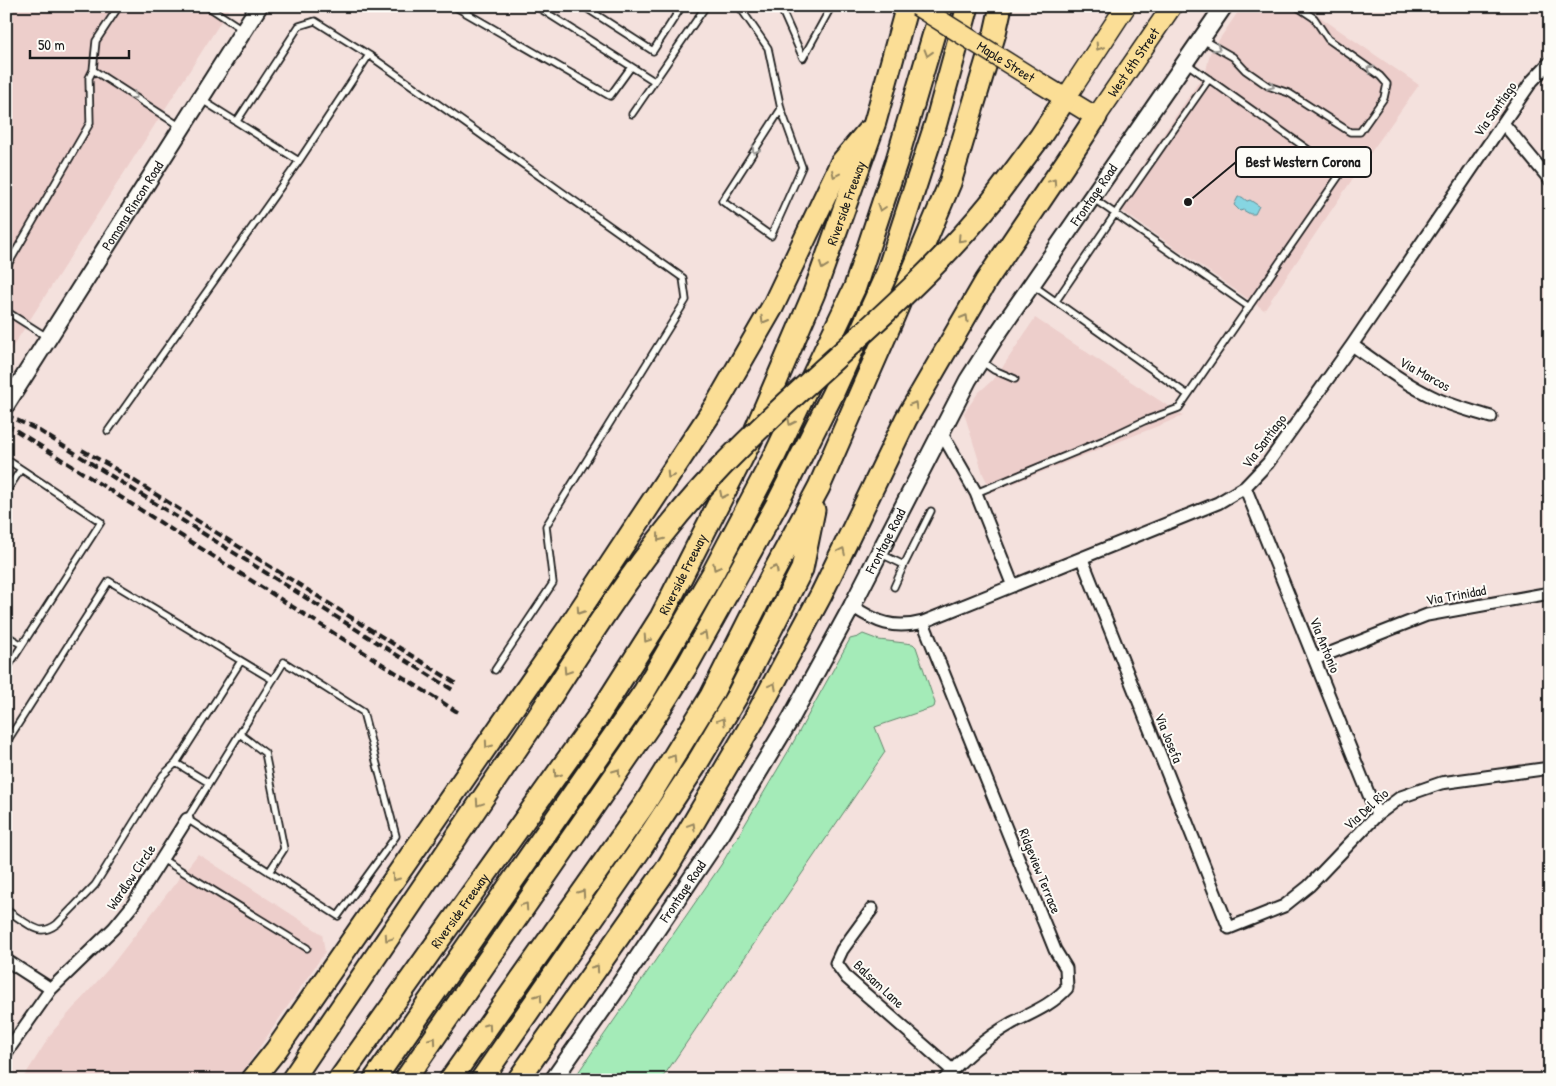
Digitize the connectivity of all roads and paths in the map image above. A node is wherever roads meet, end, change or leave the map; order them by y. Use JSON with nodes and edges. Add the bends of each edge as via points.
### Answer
{"nodes":[{"id":1,"x":119,"y":6,"type":"edge"},
{"id":2,"x":207,"y":6,"type":"edge"},
{"id":3,"x":259,"y":6,"type":"edge"},
{"id":4,"x":454,"y":6,"type":"edge"},
{"id":5,"x":536,"y":6,"type":"edge"},
{"id":6,"x":583,"y":6,"type":"edge"},
{"id":7,"x":682,"y":6,"type":"edge"},
{"id":8,"x":706,"y":6,"type":"edge"},
{"id":9,"x":739,"y":6,"type":"edge"},
{"id":10,"x":780,"y":6,"type":"edge"},
{"id":11,"x":829,"y":6,"type":"edge"},
{"id":12,"x":907,"y":6,"type":"edge"},
{"id":13,"x":917,"y":6,"type":"edge"},
{"id":14,"x":942,"y":6,"type":"edge"},
{"id":15,"x":968,"y":6,"type":"edge"},
{"id":16,"x":1001,"y":6,"type":"edge"},
{"id":17,"x":1126,"y":6,"type":"edge"},
{"id":18,"x":1172,"y":6,"type":"edge"},
{"id":19,"x":1224,"y":6,"type":"edge"},
{"id":20,"x":1296,"y":6,"type":"edge"},
{"id":21,"x":244,"y":31,"type":"junction"},
{"id":22,"x":1201,"y":38,"type":"junction"},
{"id":23,"x":369,"y":55,"type":"junction"},
{"id":24,"x":1185,"y":62,"type":"junction"},
{"id":25,"x":1550,"y":62,"type":"edge"},
{"id":26,"x":631,"y":67,"type":"junction"},
{"id":27,"x":93,"y":70,"type":"junction"},
{"id":28,"x":1209,"y":79,"type":"junction"},
{"id":29,"x":654,"y":81,"type":"junction"},
{"id":30,"x":200,"y":99,"type":"junction"},
{"id":31,"x":1065,"y":99,"type":"junction"},
{"id":32,"x":781,"y":109,"type":"junction"},
{"id":33,"x":632,"y":114,"type":"dead end"},
{"id":34,"x":1096,"y":117,"type":"junction"},
{"id":35,"x":237,"y":121,"type":"junction"},
{"id":36,"x":875,"y":122,"type":"junction"},
{"id":37,"x":1502,"y":123,"type":"junction"},
{"id":38,"x":182,"y":128,"type":"junction"},
{"id":39,"x":299,"y":161,"type":"junction"},
{"id":40,"x":1550,"y":180,"type":"edge"},
{"id":41,"x":1092,"y":198,"type":"junction"},
{"id":42,"x":1115,"y":214,"type":"junction"},
{"id":43,"x":6,"y":268,"type":"edge"},
{"id":44,"x":1032,"y":285,"type":"junction"},
{"id":45,"x":1056,"y":302,"type":"junction"},
{"id":46,"x":1249,"y":307,"type":"junction"},
{"id":47,"x":6,"y":312,"type":"edge"},
{"id":48,"x":49,"y":338,"type":"junction"},
{"id":49,"x":1352,"y":345,"type":"junction"},
{"id":50,"x":981,"y":361,"type":"junction"},
{"id":51,"x":1014,"y":379,"type":"dead end"},
{"id":52,"x":1188,"y":394,"type":"junction"},
{"id":53,"x":6,"y":405,"type":"edge"},
{"id":54,"x":1491,"y":417,"type":"dead end"},
{"id":55,"x":108,"y":431,"type":"dead end"},
{"id":56,"x":941,"y":432,"type":"junction"},
{"id":57,"x":6,"y":459,"type":"edge"},
{"id":58,"x":21,"y":469,"type":"junction"},
{"id":59,"x":818,"y":487,"type":"junction"},
{"id":60,"x":1245,"y":487,"type":"junction"},
{"id":61,"x":6,"y":492,"type":"edge"},
{"id":62,"x":976,"y":493,"type":"junction"},
{"id":63,"x":931,"y":511,"type":"dead end"},
{"id":64,"x":879,"y":553,"type":"junction"},
{"id":65,"x":1082,"y":559,"type":"junction"},
{"id":66,"x":904,"y":565,"type":"junction"},
{"id":67,"x":1013,"y":586,"type":"junction"},
{"id":68,"x":894,"y":587,"type":"dead end"},
{"id":69,"x":1550,"y":594,"type":"edge"},
{"id":70,"x":852,"y":606,"type":"junction"},
{"id":71,"x":923,"y":622,"type":"junction"},
{"id":72,"x":6,"y":636,"type":"edge"},
{"id":73,"x":22,"y":645,"type":"junction"},
{"id":74,"x":1315,"y":659,"type":"junction"},
{"id":75,"x":241,"y":661,"type":"junction"},
{"id":76,"x":6,"y":670,"type":"edge"},
{"id":77,"x":495,"y":670,"type":"dead end"},
{"id":78,"x":273,"y":680,"type":"junction"},
{"id":79,"x":240,"y":734,"type":"junction"},
{"id":80,"x":6,"y":744,"type":"edge"},
{"id":81,"x":176,"y":763,"type":"junction"},
{"id":82,"x":1550,"y":768,"type":"edge"},
{"id":83,"x":208,"y":784,"type":"junction"},
{"id":84,"x":1378,"y":815,"type":"junction"},
{"id":85,"x":187,"y":820,"type":"junction"},
{"id":86,"x":162,"y":859,"type":"junction"},
{"id":87,"x":268,"y":872,"type":"junction"},
{"id":88,"x":872,"y":908,"type":"dead end"},
{"id":89,"x":6,"y":910,"type":"edge"},
{"id":90,"x":1229,"y":928,"type":"joint"},
{"id":91,"x":307,"y":948,"type":"dead end"},
{"id":92,"x":6,"y":960,"type":"edge"},
{"id":93,"x":51,"y":989,"type":"junction"},
{"id":94,"x":6,"y":1054,"type":"edge"},
{"id":95,"x":952,"y":1070,"type":"junction"},
{"id":96,"x":252,"y":1080,"type":"edge"},
{"id":97,"x":292,"y":1080,"type":"edge"},
{"id":98,"x":339,"y":1080,"type":"edge"},
{"id":99,"x":374,"y":1080,"type":"edge"},
{"id":100,"x":405,"y":1080,"type":"edge"},
{"id":101,"x":450,"y":1080,"type":"edge"},
{"id":102,"x":481,"y":1080,"type":"edge"},
{"id":103,"x":518,"y":1080,"type":"edge"},
{"id":104,"x":554,"y":1080,"type":"edge"},
{"id":105,"x":944,"y":1080,"type":"edge"}],
"edges":[{"from":1,"to":27,"type":"lane","via":[[96,41]]},
{"from":2,"to":21,"type":"lane"},
{"from":3,"to":21,"type":"main road","name":"Pomona Rincon Road"},
{"from":4,"to":26,"type":"lane","via":[[610,96]]},
{"from":5,"to":26,"type":"lane"},
{"from":6,"to":7,"type":"lane","via":[[653,51]]},
{"from":8,"to":29,"type":"lane"},
{"from":9,"to":32,"type":"lane","via":[[768,48]]},
{"from":10,"to":11,"type":"lane","via":[[803,58]]},
{"from":12,"to":36,"type":"highway","name":"Riverside Freeway"},
{"from":13,"to":31,"type":"main road","name":"Maple Street","bridge":true},
{"from":14,"to":99,"type":"highway","one_way":true,"via":[[855,287],[775,455],[717,565],[644,692]]},
{"from":100,"to":15,"type":"highway","one_way":true,"via":[[649,726],[688,664],[778,502],[833,393],[887,273],[936,123]]},
{"from":16,"to":59,"type":"highway","via":[[950,182]]},
{"from":17,"to":31,"type":"main road","one_way":true},
{"from":18,"to":34,"type":"main road","name":"West 6th Street"},
{"from":19,"to":22,"type":"main road","name":"Frontage Road"},
{"from":22,"to":20,"type":"lane","one_way":true,"via":[[1233,57],[1268,86],[1289,93],[1350,132],[1360,132],[1384,98],[1387,84],[1328,39],[1314,18]]},
{"from":21,"to":30,"type":"main road","name":"Pomona Rincon Road"},
{"from":22,"to":24,"type":"main road","name":"Frontage Road"},
{"from":23,"to":35,"type":"lane","via":[[315,21],[299,26]]},
{"from":23,"to":39,"type":"lane"},
{"from":23,"to":77,"type":"lane","via":[[683,278],[686,300],[546,526],[553,583]]},
{"from":24,"to":28,"type":"lane"},
{"from":24,"to":41,"type":"main road","name":"Frontage Road"},
{"from":25,"to":37,"type":"street","name":"Via Santiago"},
{"from":26,"to":29,"type":"lane"},
{"from":27,"to":38,"type":"lane","one_way":true},
{"from":27,"to":43,"type":"lane","via":[[88,78],[90,123]]},
{"from":28,"to":42,"type":"lane"},
{"from":28,"to":46,"type":"lane","via":[[1341,173]]},
{"from":29,"to":33,"type":"lane"},
{"from":30,"to":35,"type":"lane"},
{"from":30,"to":38,"type":"main road","name":"Pomona Rincon Road"},
{"from":31,"to":34,"type":"main road","name":"Maple Street"},
{"from":31,"to":97,"type":"highway","one_way":true,"bridge":true,"via":[[992,201],[931,271],[764,423],[669,526],[635,570]]},
{"from":32,"to":32,"type":"lane","one_way":true,"via":[[722,201],[772,236],[802,167]]},
{"from":103,"to":34,"type":"highway","one_way":true,"via":[[667,868],[760,709],[821,595],[906,420],[986,281]]},
{"from":35,"to":39,"type":"lane"},
{"from":36,"to":96,"type":"highway","one_way":true,"via":[[841,163],[773,306],[716,405],[567,630]]},
{"from":36,"to":98,"type":"highway","name":"Riverside Freeway","one_way":true,"via":[[814,293],[752,438],[661,617],[597,718]]},
{"from":37,"to":40,"type":"street"},
{"from":37,"to":49,"type":"street","name":"Via Santiago"},
{"from":38,"to":48,"type":"main road","name":"Pomona Rincon Road"},
{"from":39,"to":55,"type":"lane"},
{"from":41,"to":42,"type":"lane"},
{"from":41,"to":44,"type":"main road","name":"Frontage Road"},
{"from":42,"to":45,"type":"lane"},
{"from":42,"to":46,"type":"lane"},
{"from":44,"to":45,"type":"lane"},
{"from":44,"to":50,"type":"main road","name":"Frontage Road"},
{"from":45,"to":52,"type":"lane"},
{"from":46,"to":52,"type":"lane"},
{"from":47,"to":48,"type":"lane"},
{"from":48,"to":53,"type":"main road","name":"Pomona Rincon Road"},
{"from":49,"to":54,"type":"street","name":"Via Marcos","via":[[1433,398]]},
{"from":49,"to":60,"type":"street","name":"Via Santiago","via":[[1268,463]]},
{"from":50,"to":51,"type":"lane"},
{"from":50,"to":56,"type":"main road","name":"Frontage Road"},
{"from":52,"to":62,"type":"lane","via":[[1179,408]]},
{"from":56,"to":62,"type":"street"},
{"from":56,"to":64,"type":"main road","name":"Frontage Road"},
{"from":57,"to":58,"type":"lane"},
{"from":58,"to":61,"type":"lane"},
{"from":58,"to":73,"type":"lane","via":[[101,522]]},
{"from":101,"to":59,"type":"highway","one_way":true,"via":[[644,805],[712,696]]},
{"from":102,"to":59,"type":"highway","one_way":true,"via":[[640,850],[738,696],[802,568]]},
{"from":60,"to":65,"type":"street","name":"Via Santiago","via":[[1218,503]]},
{"from":60,"to":74,"type":"street","name":"Via Antonio"},
{"from":62,"to":67,"type":"street"},
{"from":63,"to":66,"type":"lane"},
{"from":64,"to":66,"type":"lane"},
{"from":64,"to":70,"type":"main road","name":"Frontage Road"},
{"from":65,"to":67,"type":"street","name":"Via Santiago"},
{"from":65,"to":90,"type":"street","name":"Via Josefa"},
{"from":66,"to":68,"type":"lane"},
{"from":67,"to":71,"type":"street","name":"Via Santiago"},
{"from":69,"to":74,"type":"street","name":"Via Trinidad","via":[[1427,614]]},
{"from":70,"to":71,"type":"street","name":"Via Santiago","via":[[884,623],[908,626]]},
{"from":70,"to":104,"type":"main road","name":"Frontage Road","via":[[790,720],[722,833]]},
{"from":71,"to":95,"type":"street","name":"Ridgeview Terrace","via":[[1055,950],[1066,968],[1067,988],[1057,999],[1010,1024],[968,1053]]},
{"from":72,"to":73,"type":"lane"},
{"from":73,"to":76,"type":"lane"},
{"from":74,"to":84,"type":"street","name":"Via Antonio"},
{"from":75,"to":78,"type":"lane"},
{"from":75,"to":80,"type":"lane","via":[[109,582]]},
{"from":75,"to":81,"type":"lane"},
{"from":78,"to":79,"type":"lane"},
{"from":78,"to":87,"type":"lane","via":[[284,662],[363,712],[396,836],[338,916]]},
{"from":79,"to":83,"type":"lane"},
{"from":79,"to":87,"type":"lane","via":[[265,752],[284,849]]},
{"from":81,"to":83,"type":"lane"},
{"from":81,"to":89,"type":"lane","via":[[163,774],[95,885],[57,924],[42,930]]},
{"from":82,"to":84,"type":"street","name":"Via Del Rio","via":[[1441,783],[1401,798]]},
{"from":83,"to":85,"type":"lane"},
{"from":84,"to":90,"type":"street","name":"Via Del Rio","via":[[1309,886],[1284,906]]},
{"from":85,"to":86,"type":"street","name":"Wardlow Circle"},
{"from":85,"to":87,"type":"lane"},
{"from":86,"to":91,"type":"lane"},
{"from":86,"to":93,"type":"street","name":"Wardlow Circle","via":[[114,928]]},
{"from":88,"to":95,"type":"street","name":"Balsam Lane","via":[[836,963],[847,978]]},
{"from":92,"to":93,"type":"street"},
{"from":93,"to":94,"type":"street","name":"Wardlow Circle"},
{"from":95,"to":105,"type":"street","name":"Ridgeview Terrace"}]}
